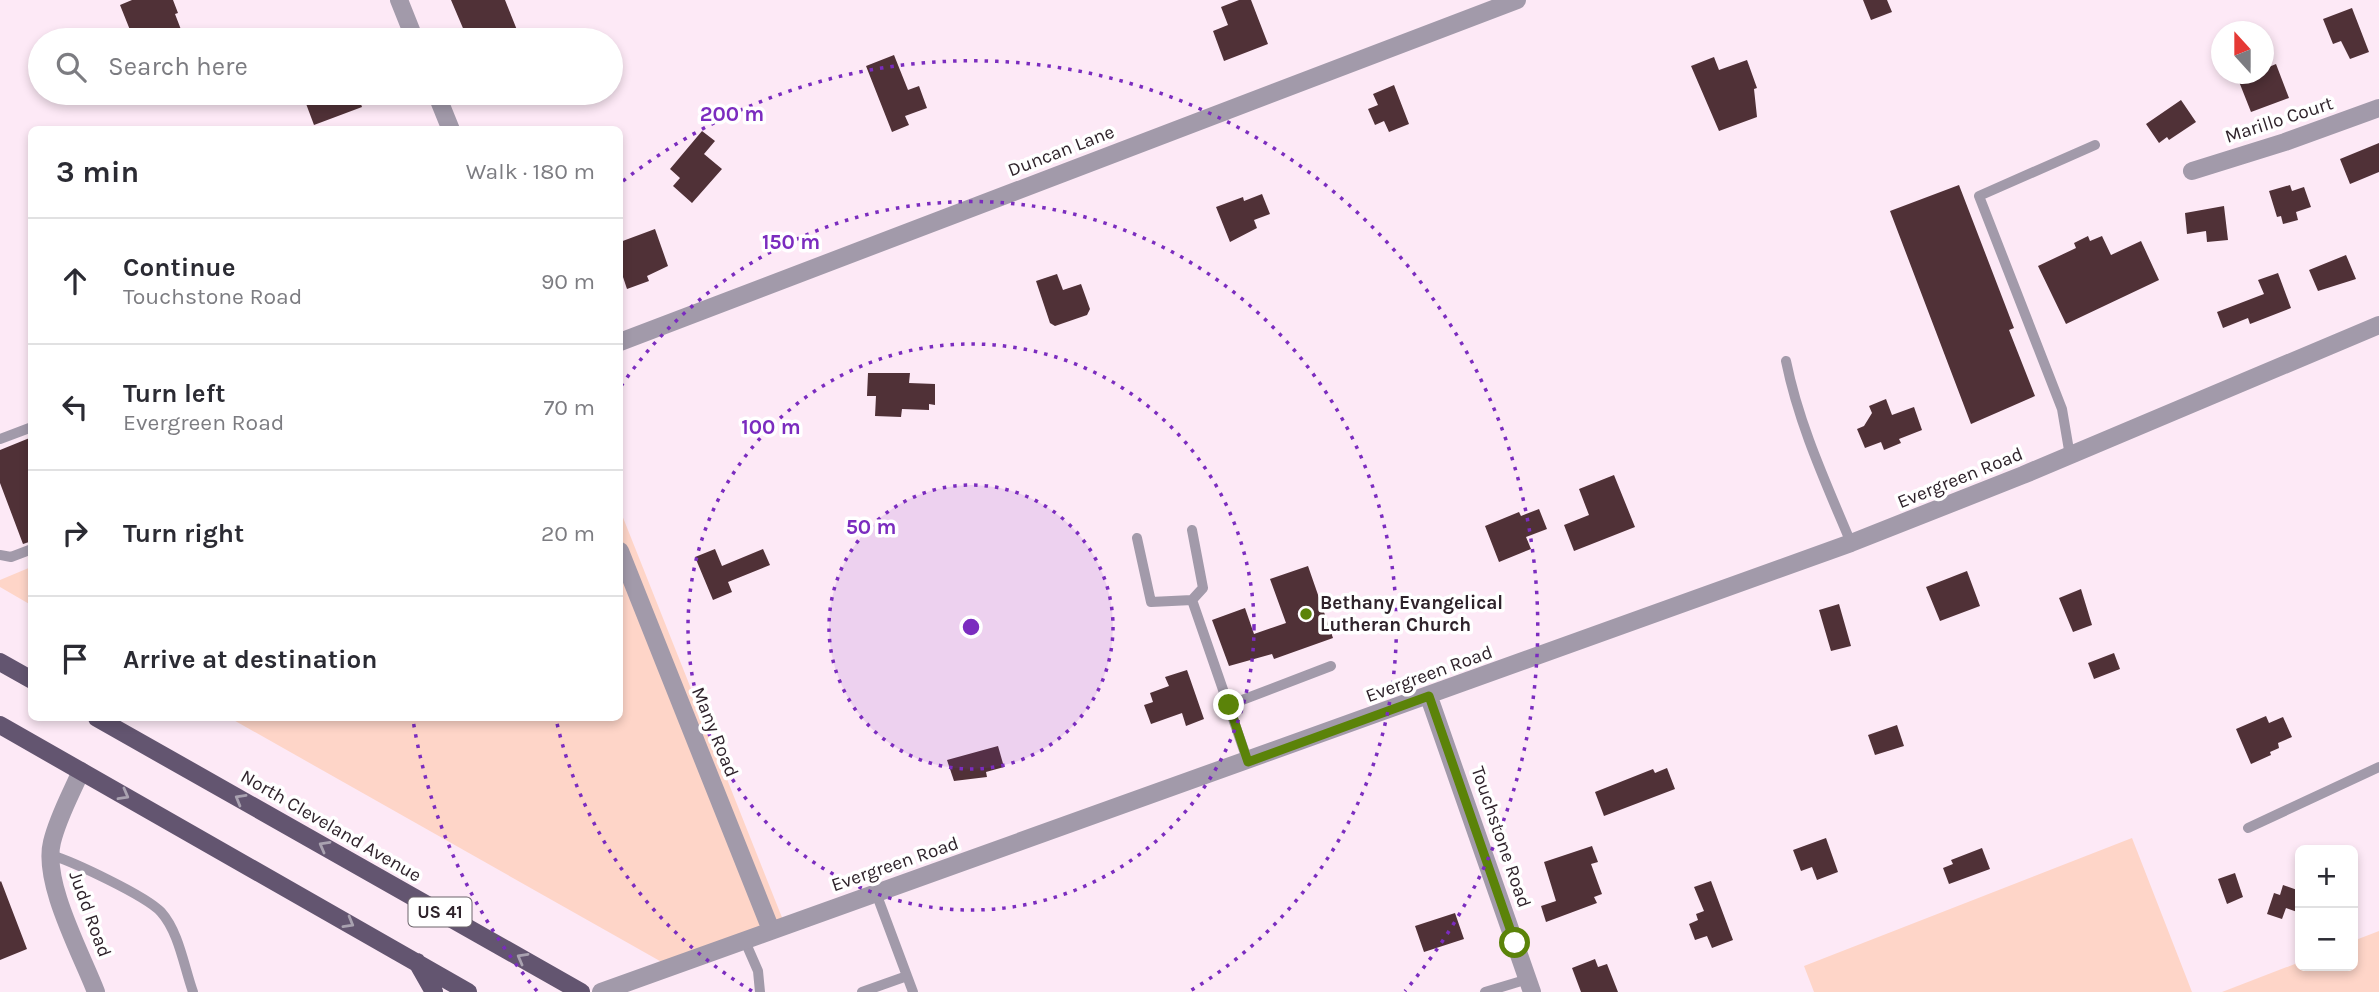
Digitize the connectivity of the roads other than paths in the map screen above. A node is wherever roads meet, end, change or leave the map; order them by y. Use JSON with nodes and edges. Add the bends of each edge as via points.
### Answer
{"nodes":[{"id":1,"x":399,"y":0,"type":"edge"},
{"id":2,"x":1517,"y":0,"type":"edge"},
{"id":3,"x":410,"y":28,"type":"edge"},
{"id":4,"x":441,"y":105,"type":"edge"},
{"id":5,"x":2379,"y":108,"type":"edge"},
{"id":6,"x":449,"y":126,"type":"edge"},
{"id":7,"x":2095,"y":145,"type":"dead end"},
{"id":8,"x":2192,"y":171,"type":"dead end"},
{"id":9,"x":2379,"y":325,"type":"edge"},
{"id":10,"x":623,"y":341,"type":"edge"},
{"id":11,"x":1786,"y":361,"type":"dead end"},
{"id":12,"x":28,"y":428,"type":"edge"},
{"id":13,"x":0,"y":439,"type":"edge"},
{"id":14,"x":2070,"y":456,"type":"junction"},
{"id":15,"x":1192,"y":530,"type":"dead end"},
{"id":16,"x":1137,"y":538,"type":"dead end"},
{"id":17,"x":1851,"y":543,"type":"junction"},
{"id":18,"x":28,"y":551,"type":"edge"},
{"id":19,"x":0,"y":555,"type":"edge"},
{"id":20,"x":623,"y":559,"type":"edge"},
{"id":21,"x":1192,"y":600,"type":"junction"},
{"id":22,"x":0,"y":662,"type":"edge"},
{"id":23,"x":1331,"y":666,"type":"dead end"},
{"id":24,"x":28,"y":678,"type":"edge"},
{"id":25,"x":1429,"y":696,"type":"junction"},
{"id":26,"x":1229,"y":705,"type":"junction"},
{"id":27,"x":102,"y":721,"type":"edge"},
{"id":28,"x":0,"y":725,"type":"edge"},
{"id":29,"x":1248,"y":762,"type":"junction"},
{"id":30,"x":2379,"y":767,"type":"edge"},
{"id":31,"x":81,"y":771,"type":"junction"},
{"id":32,"x":2248,"y":828,"type":"dead end"},
{"id":33,"x":51,"y":855,"type":"junction"},
{"id":34,"x":876,"y":893,"type":"junction"},
{"id":35,"x":771,"y":930,"type":"junction"},
{"id":36,"x":744,"y":939,"type":"junction"},
{"id":37,"x":417,"y":962,"type":"junction"},
{"id":38,"x":907,"y":976,"type":"junction"},
{"id":39,"x":1530,"y":986,"type":"edge"},
{"id":40,"x":96,"y":992,"type":"edge"},
{"id":41,"x":193,"y":992,"type":"edge"},
{"id":42,"x":433,"y":992,"type":"edge"},
{"id":43,"x":468,"y":992,"type":"edge"},
{"id":44,"x":581,"y":992,"type":"edge"},
{"id":45,"x":601,"y":992,"type":"edge"},
{"id":46,"x":760,"y":992,"type":"edge"},
{"id":47,"x":862,"y":992,"type":"edge"},
{"id":48,"x":913,"y":992,"type":"edge"},
{"id":49,"x":1485,"y":992,"type":"edge"}],
"edges":[{"from":1,"to":3,"type":"street"},
{"from":2,"to":10,"type":"street","name":"Duncan Lane"},
{"from":4,"to":6,"type":"street"},
{"from":5,"to":8,"type":"street","name":"Marillo Court"},
{"from":7,"to":14,"type":"lane","via":[[1979,196],[2063,410]]},
{"from":9,"to":14,"type":"street","name":"Evergreen Road"},
{"from":11,"to":17,"type":"lane","via":[[1808,440]]},
{"from":12,"to":13,"type":"lane"},
{"from":14,"to":17,"type":"street","name":"Evergreen Road"},
{"from":15,"to":21,"type":"lane","via":[[1203,588]]},
{"from":16,"to":21,"type":"lane","via":[[1152,602]]},
{"from":17,"to":25,"type":"street","name":"Evergreen Road"},
{"from":18,"to":19,"type":"lane","via":[[11,557]]},
{"from":20,"to":35,"type":"street","name":"Many Road"},
{"from":21,"to":26,"type":"lane"},
{"from":22,"to":24,"type":"main road"},
{"from":23,"to":26,"type":"lane"},
{"from":25,"to":29,"type":"street","name":"Evergreen Road"},
{"from":25,"to":39,"type":"street","name":"Touchstone Road"},
{"from":26,"to":29,"type":"lane"},
{"from":44,"to":27,"type":"main road","name":"North Cleveland Avenue","number":"US 41","one_way":true},
{"from":28,"to":31,"type":"main road","number":"US 41"},
{"from":29,"to":34,"type":"street","name":"Evergreen Road"},
{"from":30,"to":32,"type":"lane"},
{"from":31,"to":33,"type":"street","name":"Judd Road"},
{"from":31,"to":37,"type":"main road","number":"US 41","one_way":true},
{"from":33,"to":40,"type":"street","name":"Judd Road","via":[[58,896]]},
{"from":33,"to":41,"type":"lane","via":[[79,864],[160,911]]},
{"from":34,"to":35,"type":"street","name":"Evergreen Road"},
{"from":34,"to":38,"type":"lane"},
{"from":35,"to":36,"type":"street","name":"Evergreen Road"},
{"from":36,"to":45,"type":"street","name":"Evergreen Road"},
{"from":36,"to":46,"type":"lane","via":[[758,971]]},
{"from":37,"to":42,"type":"main road"},
{"from":37,"to":43,"type":"main road","number":"US 41"},
{"from":38,"to":47,"type":"lane"},
{"from":38,"to":48,"type":"lane"},
{"from":39,"to":49,"type":"lane"}]}
